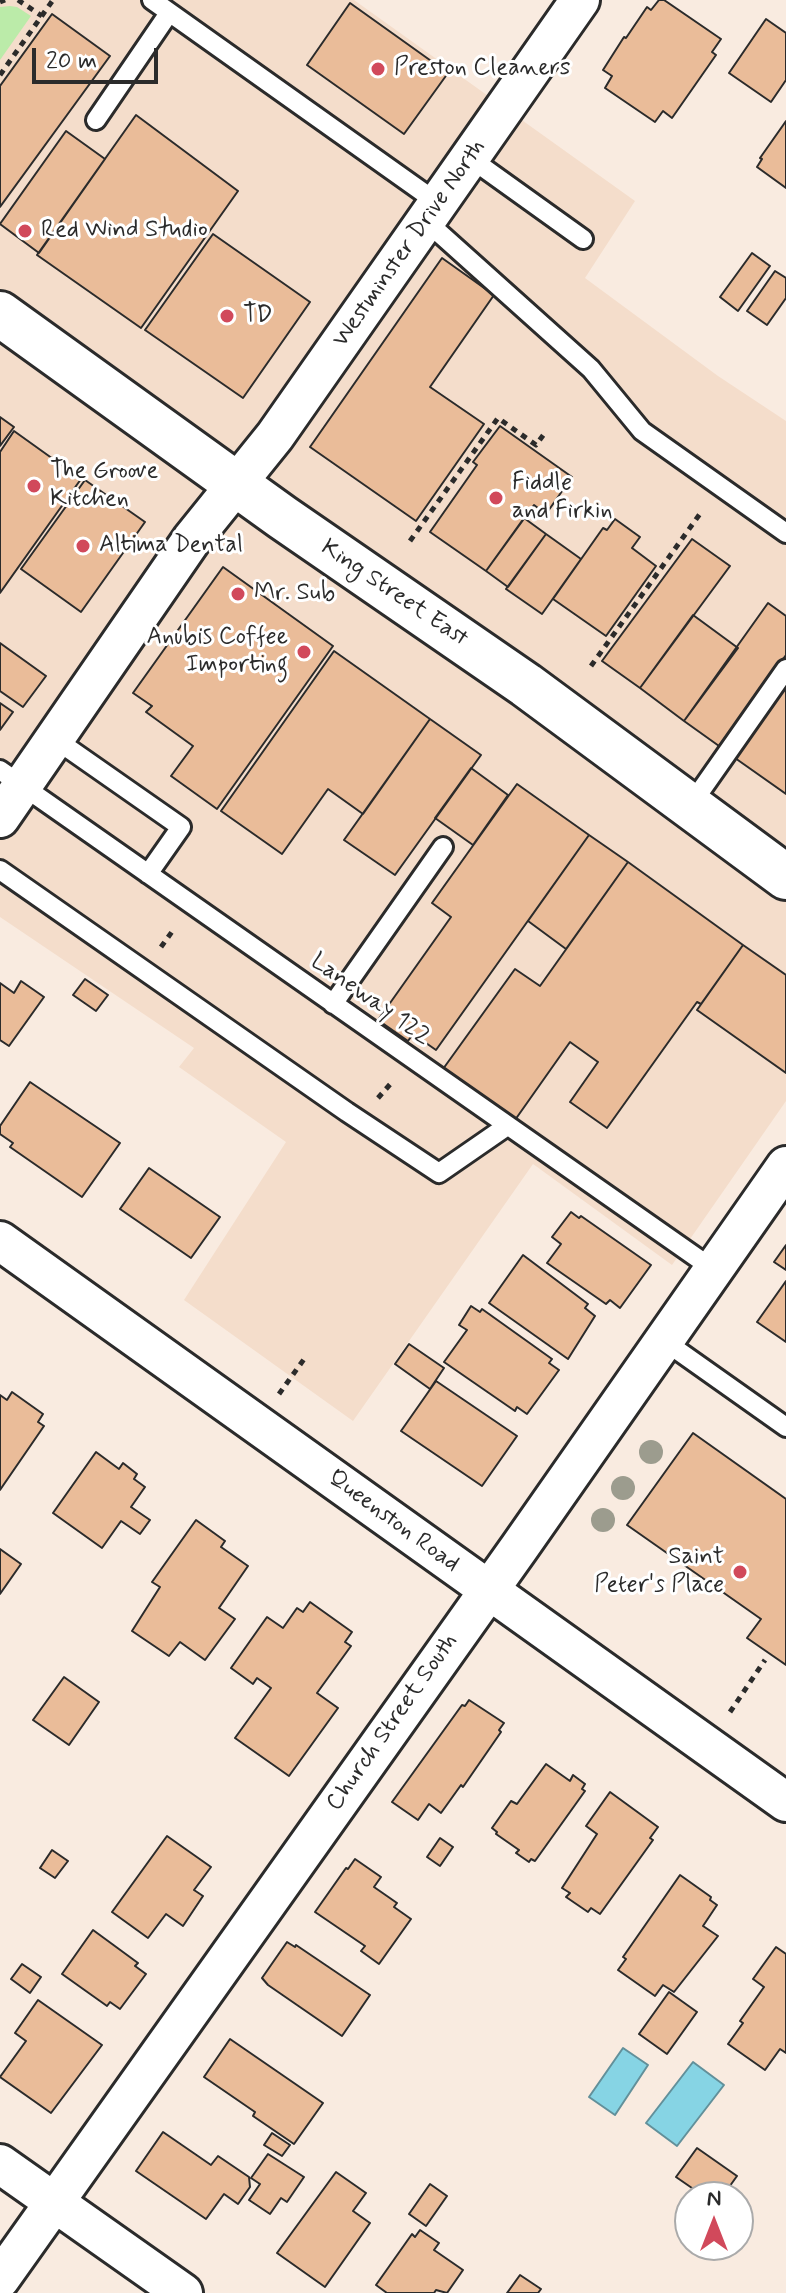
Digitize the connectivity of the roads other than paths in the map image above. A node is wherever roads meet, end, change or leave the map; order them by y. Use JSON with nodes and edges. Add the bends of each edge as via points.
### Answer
{"nodes":[{"id":1,"x":152,"y":0,"type":"edge"},
{"id":2,"x":580,"y":0,"type":"edge"},
{"id":3,"x":169,"y":13,"type":"junction"},
{"id":4,"x":96,"y":120,"type":"dead end"},
{"id":5,"x":470,"y":158,"type":"junction"},
{"id":6,"x":432,"y":212,"type":"junction"},
{"id":7,"x":583,"y":239,"type":"dead end"},
{"id":8,"x":0,"y":314,"type":"edge"},
{"id":9,"x":234,"y":484,"type":"junction"},
{"id":10,"x":786,"y":533,"type":"edge"},
{"id":11,"x":786,"y":669,"type":"edge"},
{"id":12,"x":55,"y":739,"type":"junction"},
{"id":13,"x":11,"y":778,"type":"edge"},
{"id":14,"x":690,"y":806,"type":"junction"},
{"id":15,"x":0,"y":818,"type":"edge"},
{"id":16,"x":443,"y":847,"type":"dead end"},
{"id":17,"x":0,"y":870,"type":"edge"},
{"id":18,"x":148,"y":874,"type":"junction"},
{"id":19,"x":786,"y":877,"type":"edge"},
{"id":20,"x":333,"y":1004,"type":"junction"},
{"id":21,"x":507,"y":1126,"type":"junction"},
{"id":22,"x":786,"y":1166,"type":"edge"},
{"id":23,"x":0,"y":1241,"type":"edge"},
{"id":24,"x":713,"y":1269,"type":"junction"},
{"id":25,"x":663,"y":1340,"type":"junction"},
{"id":26,"x":786,"y":1427,"type":"edge"},
{"id":27,"x":488,"y":1589,"type":"junction"},
{"id":28,"x":786,"y":1802,"type":"edge"},
{"id":29,"x":0,"y":2164,"type":"edge"},
{"id":30,"x":55,"y":2203,"type":"junction"},
{"id":31,"x":0,"y":2279,"type":"edge"},
{"id":32,"x":183,"y":2293,"type":"edge"}],
"edges":[{"from":1,"to":3,"type":"lane"},
{"from":2,"to":5,"type":"street","name":"Westminster Drive North"},
{"from":3,"to":4,"type":"lane"},
{"from":3,"to":6,"type":"lane"},
{"from":5,"to":6,"type":"street","name":"Westminster Drive North"},
{"from":5,"to":7,"type":"lane"},
{"from":6,"to":9,"type":"street","name":"Westminster Drive North","via":[[275,436]]},
{"from":6,"to":10,"type":"lane","via":[[591,369],[642,431]]},
{"from":8,"to":9,"type":"main road","name":"King Street East"},
{"from":9,"to":12,"type":"street","name":"Westminster Drive North"},
{"from":9,"to":14,"type":"main road","name":"King Street East","via":[[526,685]]},
{"from":11,"to":14,"type":"lane"},
{"from":12,"to":13,"type":"street","name":"Westminster Drive North"},
{"from":12,"to":18,"type":"lane","via":[[181,827]]},
{"from":13,"to":15,"type":"street","name":"Westminster Drive North"},
{"from":13,"to":18,"type":"lane","name":"Laneway 122"},
{"from":14,"to":19,"type":"main road","name":"King Street East"},
{"from":16,"to":20,"type":"lane"},
{"from":17,"to":21,"type":"lane","via":[[439,1173]]},
{"from":18,"to":20,"type":"lane","name":"Laneway 122"},
{"from":20,"to":21,"type":"lane","name":"Laneway 122"},
{"from":21,"to":24,"type":"lane","name":"Laneway 122"},
{"from":22,"to":24,"type":"street","name":"Church Street South"},
{"from":23,"to":27,"type":"street","name":"Queenston Road"},
{"from":24,"to":25,"type":"street","name":"Church Street South"},
{"from":25,"to":26,"type":"lane"},
{"from":25,"to":27,"type":"street","name":"Church Street South"},
{"from":27,"to":28,"type":"street","name":"Queenston Road"},
{"from":27,"to":30,"type":"street","name":"Church Street South"},
{"from":29,"to":30,"type":"street"},
{"from":30,"to":31,"type":"street","name":"Church Street South"},
{"from":30,"to":32,"type":"street"}]}
